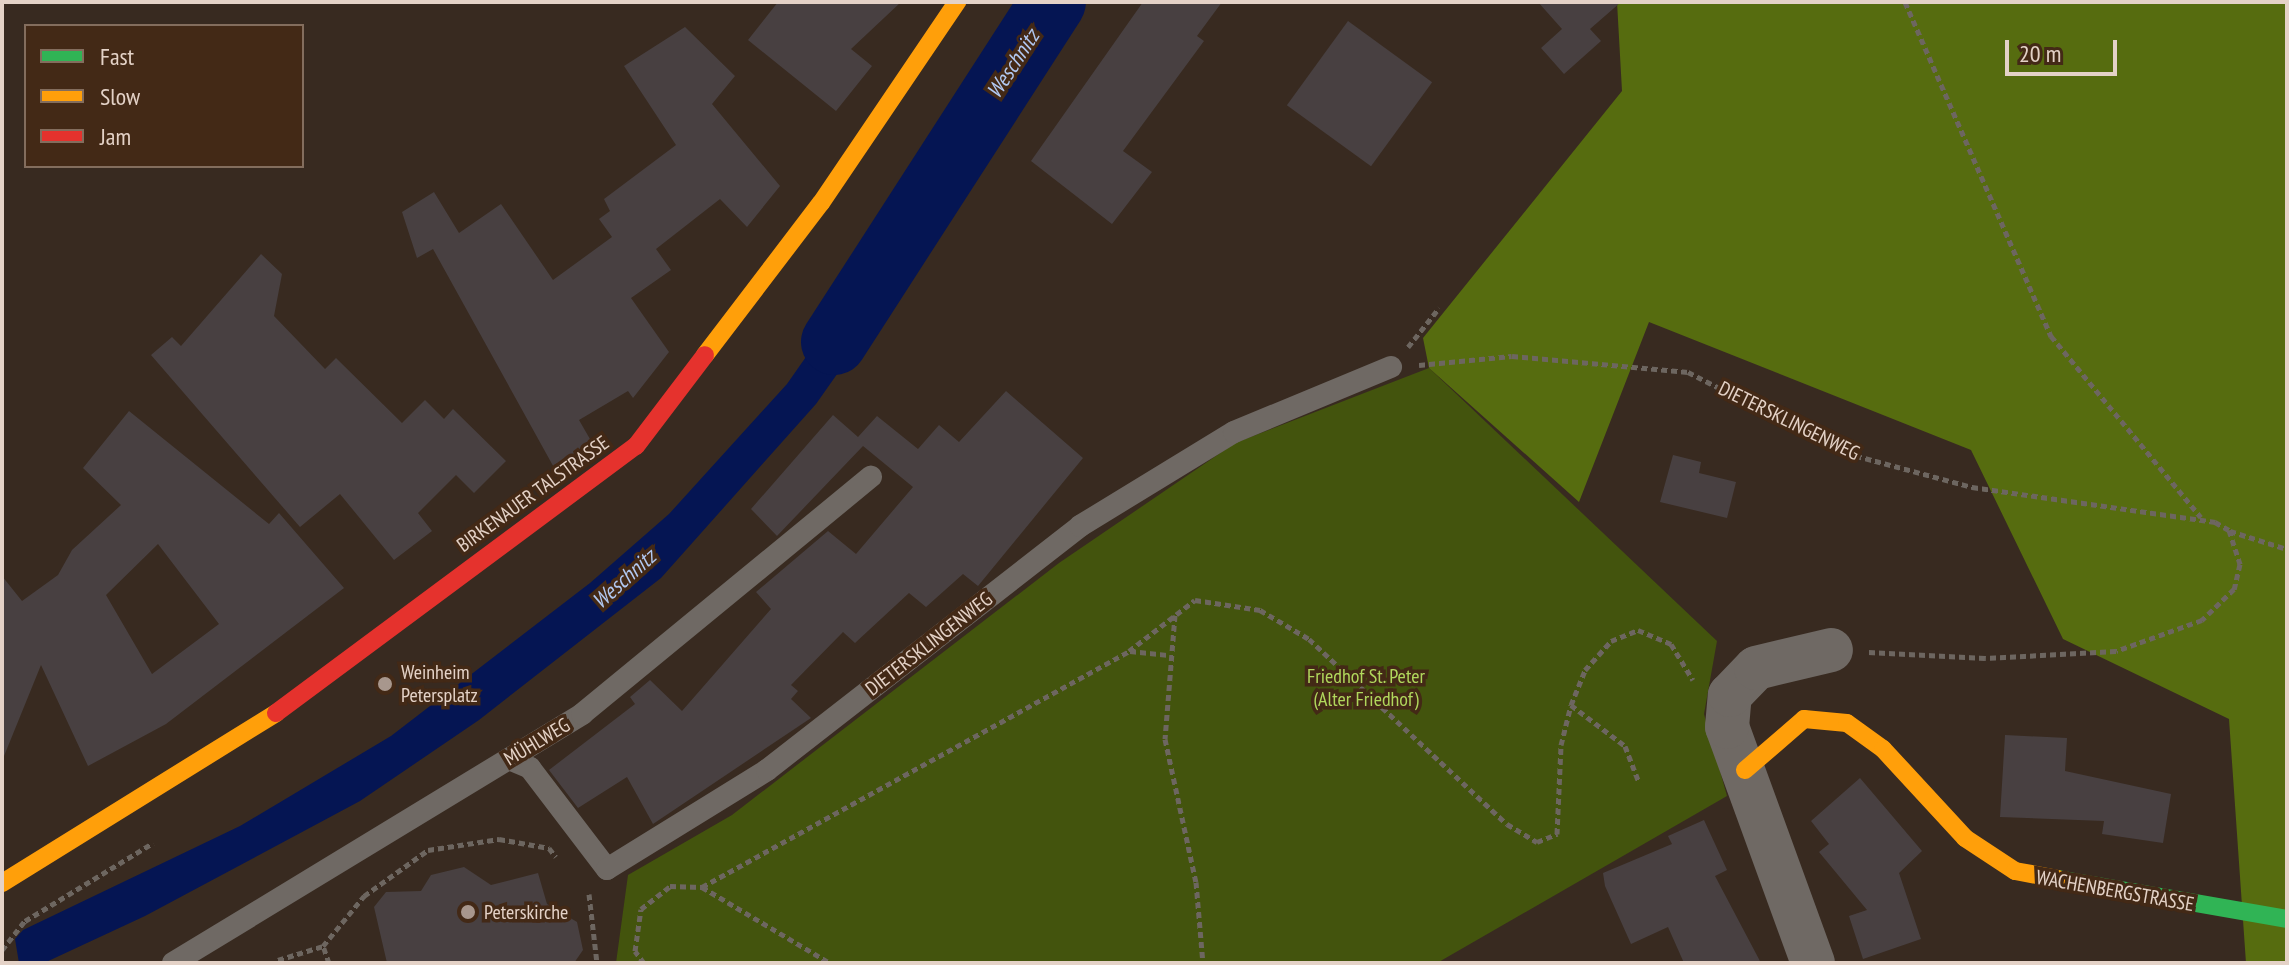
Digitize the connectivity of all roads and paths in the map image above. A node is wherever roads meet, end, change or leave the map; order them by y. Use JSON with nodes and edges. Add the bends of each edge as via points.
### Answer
{"nodes":[{"id":1,"x":957,"y":2,"type":"edge"},
{"id":2,"x":1905,"y":2,"type":"edge"},
{"id":3,"x":1439,"y":308,"type":"dead end"},
{"id":4,"x":1391,"y":367,"type":"junction"},
{"id":5,"x":871,"y":477,"type":"dead end"},
{"id":6,"x":2201,"y":517,"type":"junction"},
{"id":7,"x":2229,"y":530,"type":"junction"},
{"id":8,"x":2287,"y":549,"type":"edge"},
{"id":9,"x":1176,"y":614,"type":"junction"},
{"id":10,"x":1831,"y":650,"type":"joint"},
{"id":11,"x":1129,"y":651,"type":"junction"},
{"id":12,"x":1167,"y":655,"type":"junction"},
{"id":13,"x":1687,"y":663,"type":"dead end"},
{"id":14,"x":1571,"y":705,"type":"junction"},
{"id":15,"x":509,"y":759,"type":"junction"},
{"id":16,"x":1745,"y":770,"type":"junction"},
{"id":17,"x":1639,"y":782,"type":"dead end"},
{"id":18,"x":169,"y":833,"type":"dead end"},
{"id":19,"x":566,"y":868,"type":"dead end"},
{"id":20,"x":2,"y":883,"type":"edge"},
{"id":21,"x":583,"y":887,"type":"dead end"},
{"id":22,"x":702,"y":887,"type":"junction"},
{"id":23,"x":2287,"y":919,"type":"edge"},
{"id":24,"x":323,"y":946,"type":"junction"},
{"id":25,"x":2,"y":950,"type":"edge"},
{"id":26,"x":278,"y":962,"type":"edge"},
{"id":27,"x":173,"y":963,"type":"edge"},
{"id":28,"x":329,"y":963,"type":"edge"},
{"id":29,"x":597,"y":963,"type":"edge"},
{"id":30,"x":644,"y":963,"type":"edge"},
{"id":31,"x":830,"y":963,"type":"edge"},
{"id":32,"x":1203,"y":963,"type":"edge"},
{"id":33,"x":1813,"y":963,"type":"edge"}],
"edges":[{"from":1,"to":20,"type":"main road","name":"BIRKENAUER TALSTRASSE","via":[[821,203],[636,446],[228,748]]},
{"from":2,"to":6,"type":"path","via":[[2051,336]]},
{"from":3,"to":4,"type":"path"},
{"from":4,"to":6,"type":"path","name":"DIETERSKLINGENWEG","via":[[1512,356],[1688,372],[1846,453],[1972,487]]},
{"from":4,"to":15,"type":"lane","name":"DIETERSKLINGENWEG","via":[[1234,432],[1080,526],[767,770],[607,869],[548,789]]},
{"from":5,"to":15,"type":"lane","name":"MÜHLWEG","via":[[582,714]]},
{"from":6,"to":7,"type":"path","name":"DIETERSKLINGENWEG"},
{"from":7,"to":8,"type":"path","name":"DIETERSKLINGENWEG"},
{"from":7,"to":10,"type":"path","via":[[2240,564],[2234,589],[2202,620],[2116,651],[1985,658]]},
{"from":9,"to":11,"type":"path"},
{"from":9,"to":12,"type":"path"},
{"from":9,"to":14,"type":"path","via":[[1195,600],[1220,598],[1260,610],[1309,639],[1507,824],[1537,842],[1557,834],[1561,745]]},
{"from":10,"to":16,"type":"street","via":[[1756,668],[1730,695],[1727,727]]},
{"from":11,"to":12,"type":"path"},
{"from":11,"to":22,"type":"path"},
{"from":12,"to":32,"type":"path","via":[[1165,739],[1196,882]]},
{"from":13,"to":14,"type":"path","via":[[1671,644],[1638,630],[1611,641],[1585,670]]},
{"from":14,"to":17,"type":"path","via":[[1625,746]]},
{"from":15,"to":27,"type":"lane","name":"MÜHLWEG"},
{"from":16,"to":23,"type":"main road","name":"WACHENBERGSTRASSE","via":[[1804,719],[1847,723],[1883,749],[1965,838],[2015,871]]},
{"from":16,"to":33,"type":"street"},
{"from":18,"to":25,"type":"path","via":[[25,921]]},
{"from":19,"to":24,"type":"path","via":[[549,848],[499,839],[428,850],[364,896]]},
{"from":21,"to":29,"type":"path","via":[[592,897]]},
{"from":22,"to":30,"type":"path","via":[[670,886],[641,909],[635,951]]},
{"from":22,"to":31,"type":"path"},
{"from":24,"to":26,"type":"path"},
{"from":24,"to":28,"type":"path"}]}
